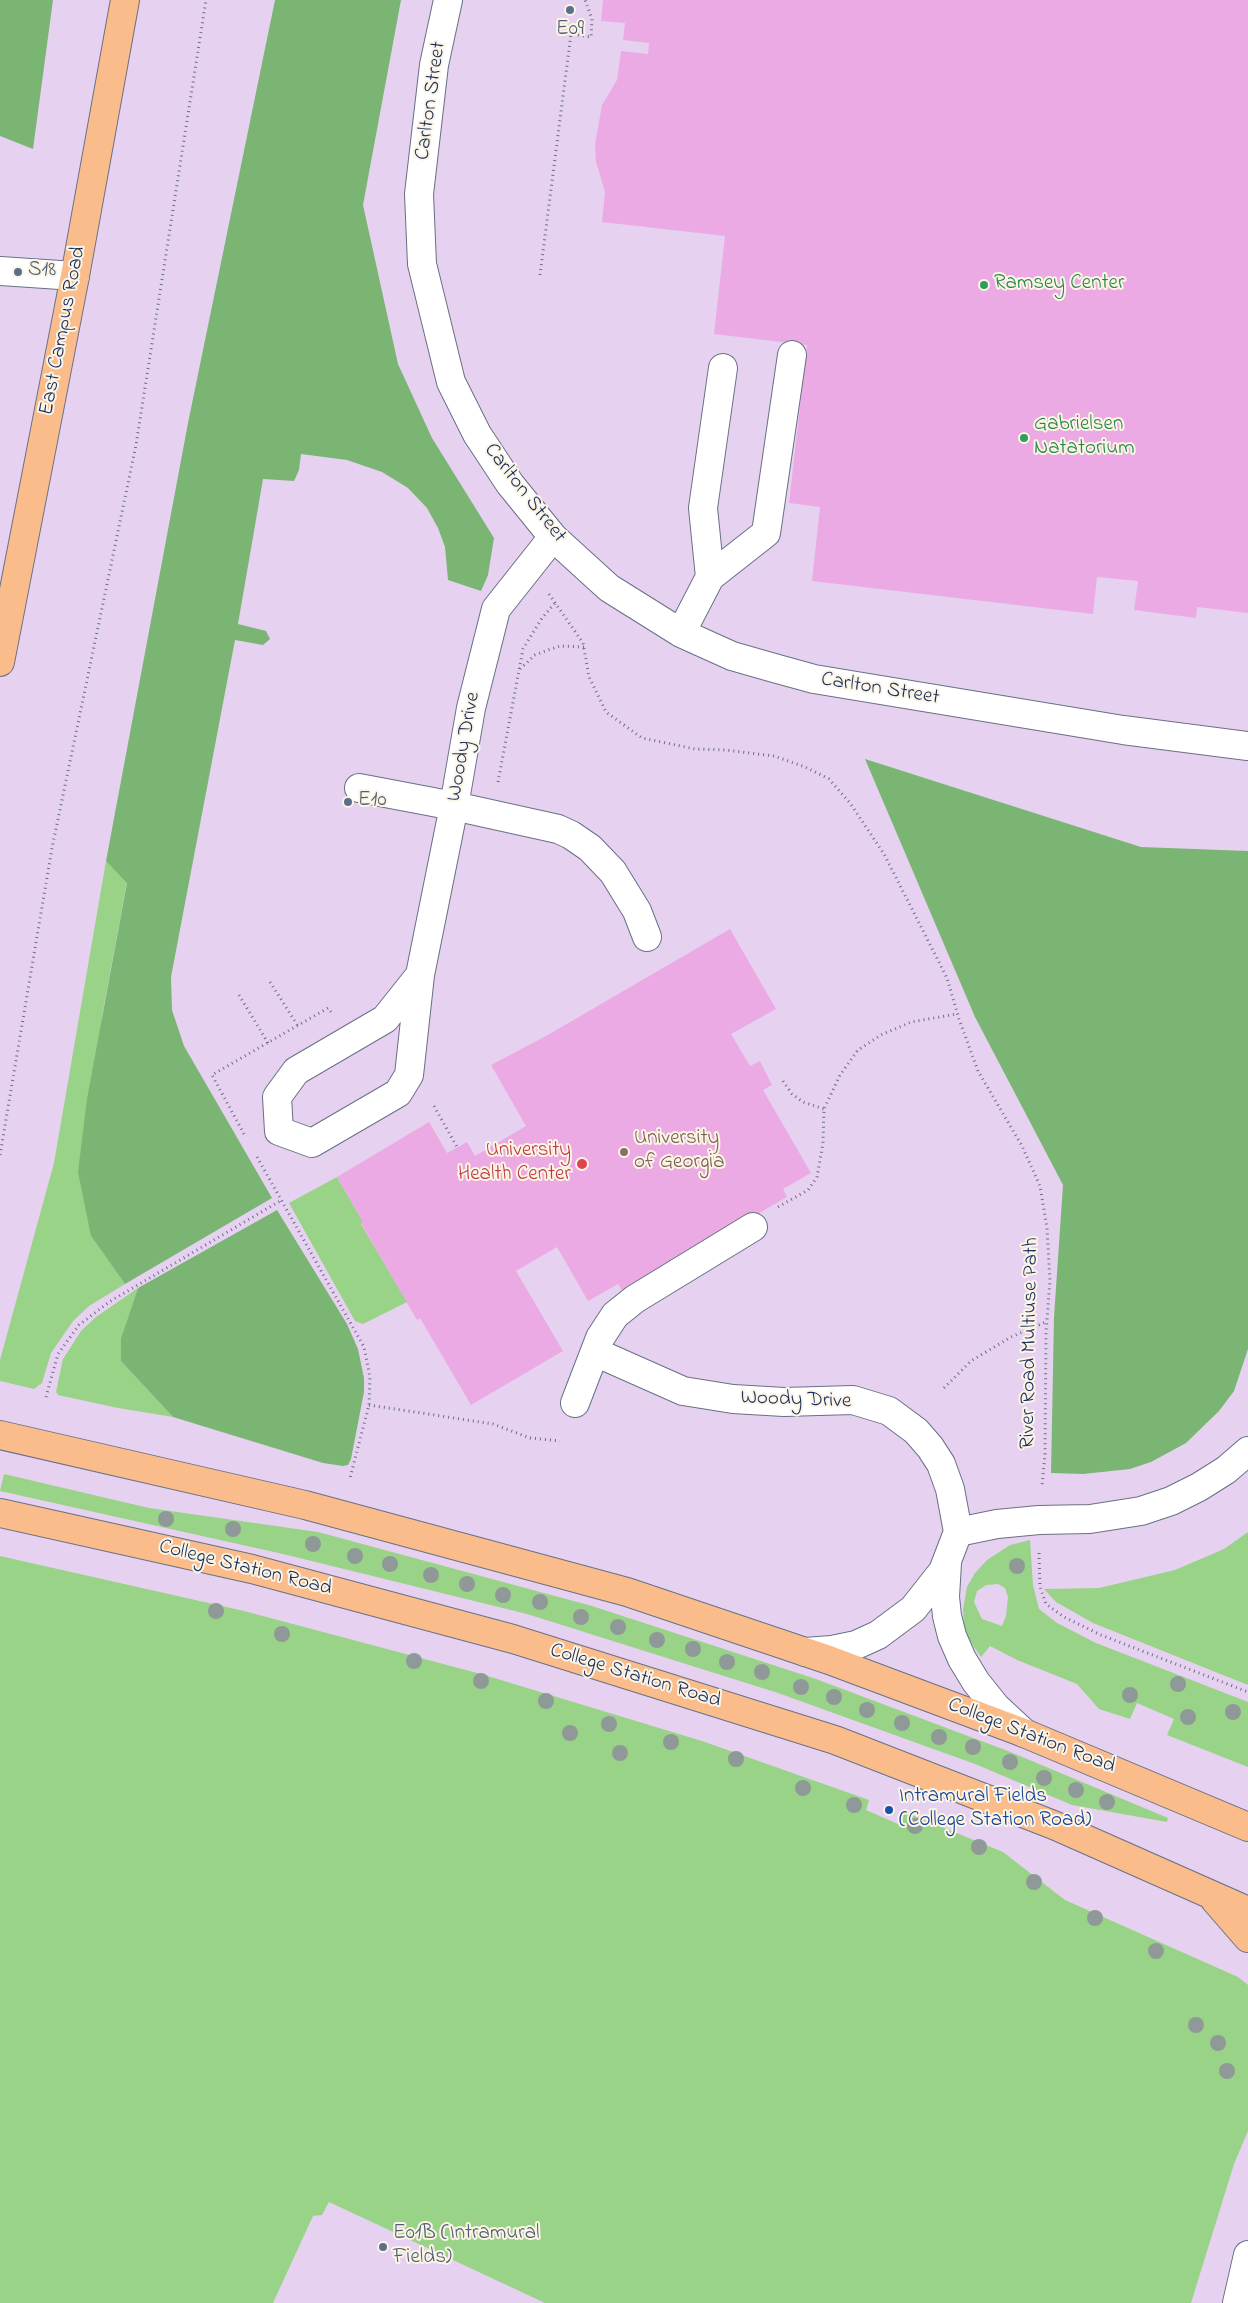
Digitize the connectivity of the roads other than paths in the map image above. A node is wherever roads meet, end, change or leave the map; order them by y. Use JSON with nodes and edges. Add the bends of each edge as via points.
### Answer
{"nodes":[{"id":1,"x":125,"y":0,"type":"edge"},
{"id":2,"x":448,"y":0,"type":"edge"},
{"id":3,"x":0,"y":272,"type":"edge"},
{"id":4,"x":75,"y":276,"type":"junction"},
{"id":5,"x":792,"y":355,"type":"dead end"},
{"id":6,"x":723,"y":368,"type":"dead end"},
{"id":7,"x":553,"y":537,"type":"junction"},
{"id":8,"x":710,"y":577,"type":"junction"},
{"id":9,"x":681,"y":633,"type":"junction"},
{"id":10,"x":0,"y":662,"type":"edge"},
{"id":11,"x":1248,"y":746,"type":"edge"},
{"id":12,"x":359,"y":788,"type":"dead end"},
{"id":13,"x":454,"y":806,"type":"junction"},
{"id":14,"x":647,"y":937,"type":"dead end"},
{"id":15,"x":420,"y":975,"type":"junction"},
{"id":16,"x":753,"y":1227,"type":"road end"},
{"id":17,"x":595,"y":1352,"type":"junction"},
{"id":18,"x":575,"y":1403,"type":"dead end"},
{"id":19,"x":0,"y":1435,"type":"edge"},
{"id":20,"x":1248,"y":1451,"type":"edge"},
{"id":21,"x":0,"y":1513,"type":"edge"},
{"id":22,"x":958,"y":1532,"type":"junction"},
{"id":23,"x":947,"y":1563,"type":"junction"},
{"id":24,"x":805,"y":1652,"type":"junction"},
{"id":25,"x":1024,"y":1733,"type":"junction"},
{"id":26,"x":1248,"y":1827,"type":"edge"},
{"id":27,"x":1210,"y":1895,"type":"junction"},
{"id":28,"x":1248,"y":1911,"type":"edge"},
{"id":29,"x":1248,"y":1938,"type":"edge"},
{"id":30,"x":1248,"y":2255,"type":"edge"},
{"id":31,"x":1237,"y":2303,"type":"edge"}],
"edges":[{"from":1,"to":4,"type":"main road","name":"East Campus Road"},
{"from":2,"to":7,"type":"street","name":"Carlton Street","via":[[434,65],[419,194],[422,264],[451,382],[510,484]]},
{"from":3,"to":4,"type":"street"},
{"from":4,"to":10,"type":"main road","name":"East Campus Road"},
{"from":5,"to":8,"type":"street","via":[[766,533]]},
{"from":6,"to":8,"type":"street","via":[[703,508]]},
{"from":7,"to":9,"type":"street","name":"Carlton Street","via":[[609,588]]},
{"from":7,"to":13,"type":"street","name":"Woody Drive","via":[[496,609],[470,708]]},
{"from":8,"to":9,"type":"street"},
{"from":9,"to":11,"type":"street","name":"Carlton Street","via":[[732,656],[814,679],[1123,730]]},
{"from":12,"to":13,"type":"street"},
{"from":13,"to":14,"type":"street","via":[[571,834],[613,872],[637,911]]},
{"from":13,"to":15,"type":"street","name":"Woody Drive"},
{"from":15,"to":15,"type":"street","name":"Woody Drive","via":[[385,1020],[296,1071],[277,1097],[279,1131],[312,1143],[398,1093],[409,1075]]},
{"from":16,"to":17,"type":"street","via":[[624,1307],[603,1331]]},
{"from":17,"to":18,"type":"street"},
{"from":17,"to":22,"type":"street","name":"Woody Drive","via":[[683,1391],[740,1400],[853,1400],[889,1411],[916,1431],[941,1464],[950,1489]]},
{"from":19,"to":24,"type":"main road","name":"College Station Road","via":[[305,1505],[589,1581]]},
{"from":20,"to":22,"type":"street","via":[[1200,1487],[1170,1502],[1141,1511],[1090,1519],[1005,1523]]},
{"from":21,"to":27,"type":"main road","name":"College Station Road","via":[[252,1569],[484,1631],[806,1731],[1056,1826]]},
{"from":22,"to":23,"type":"street"},
{"from":23,"to":24,"type":"street","via":[[913,1609],[878,1635],[856,1645]]},
{"from":23,"to":25,"type":"street","via":[[947,1616],[962,1659],[996,1707]]},
{"from":24,"to":25,"type":"main road","name":"College Station Road"},
{"from":25,"to":26,"type":"main road","name":"College Station Road"},
{"from":27,"to":28,"type":"main road","name":"College Station Road"},
{"from":27,"to":29,"type":"main road"},
{"from":30,"to":31,"type":"street"}]}
